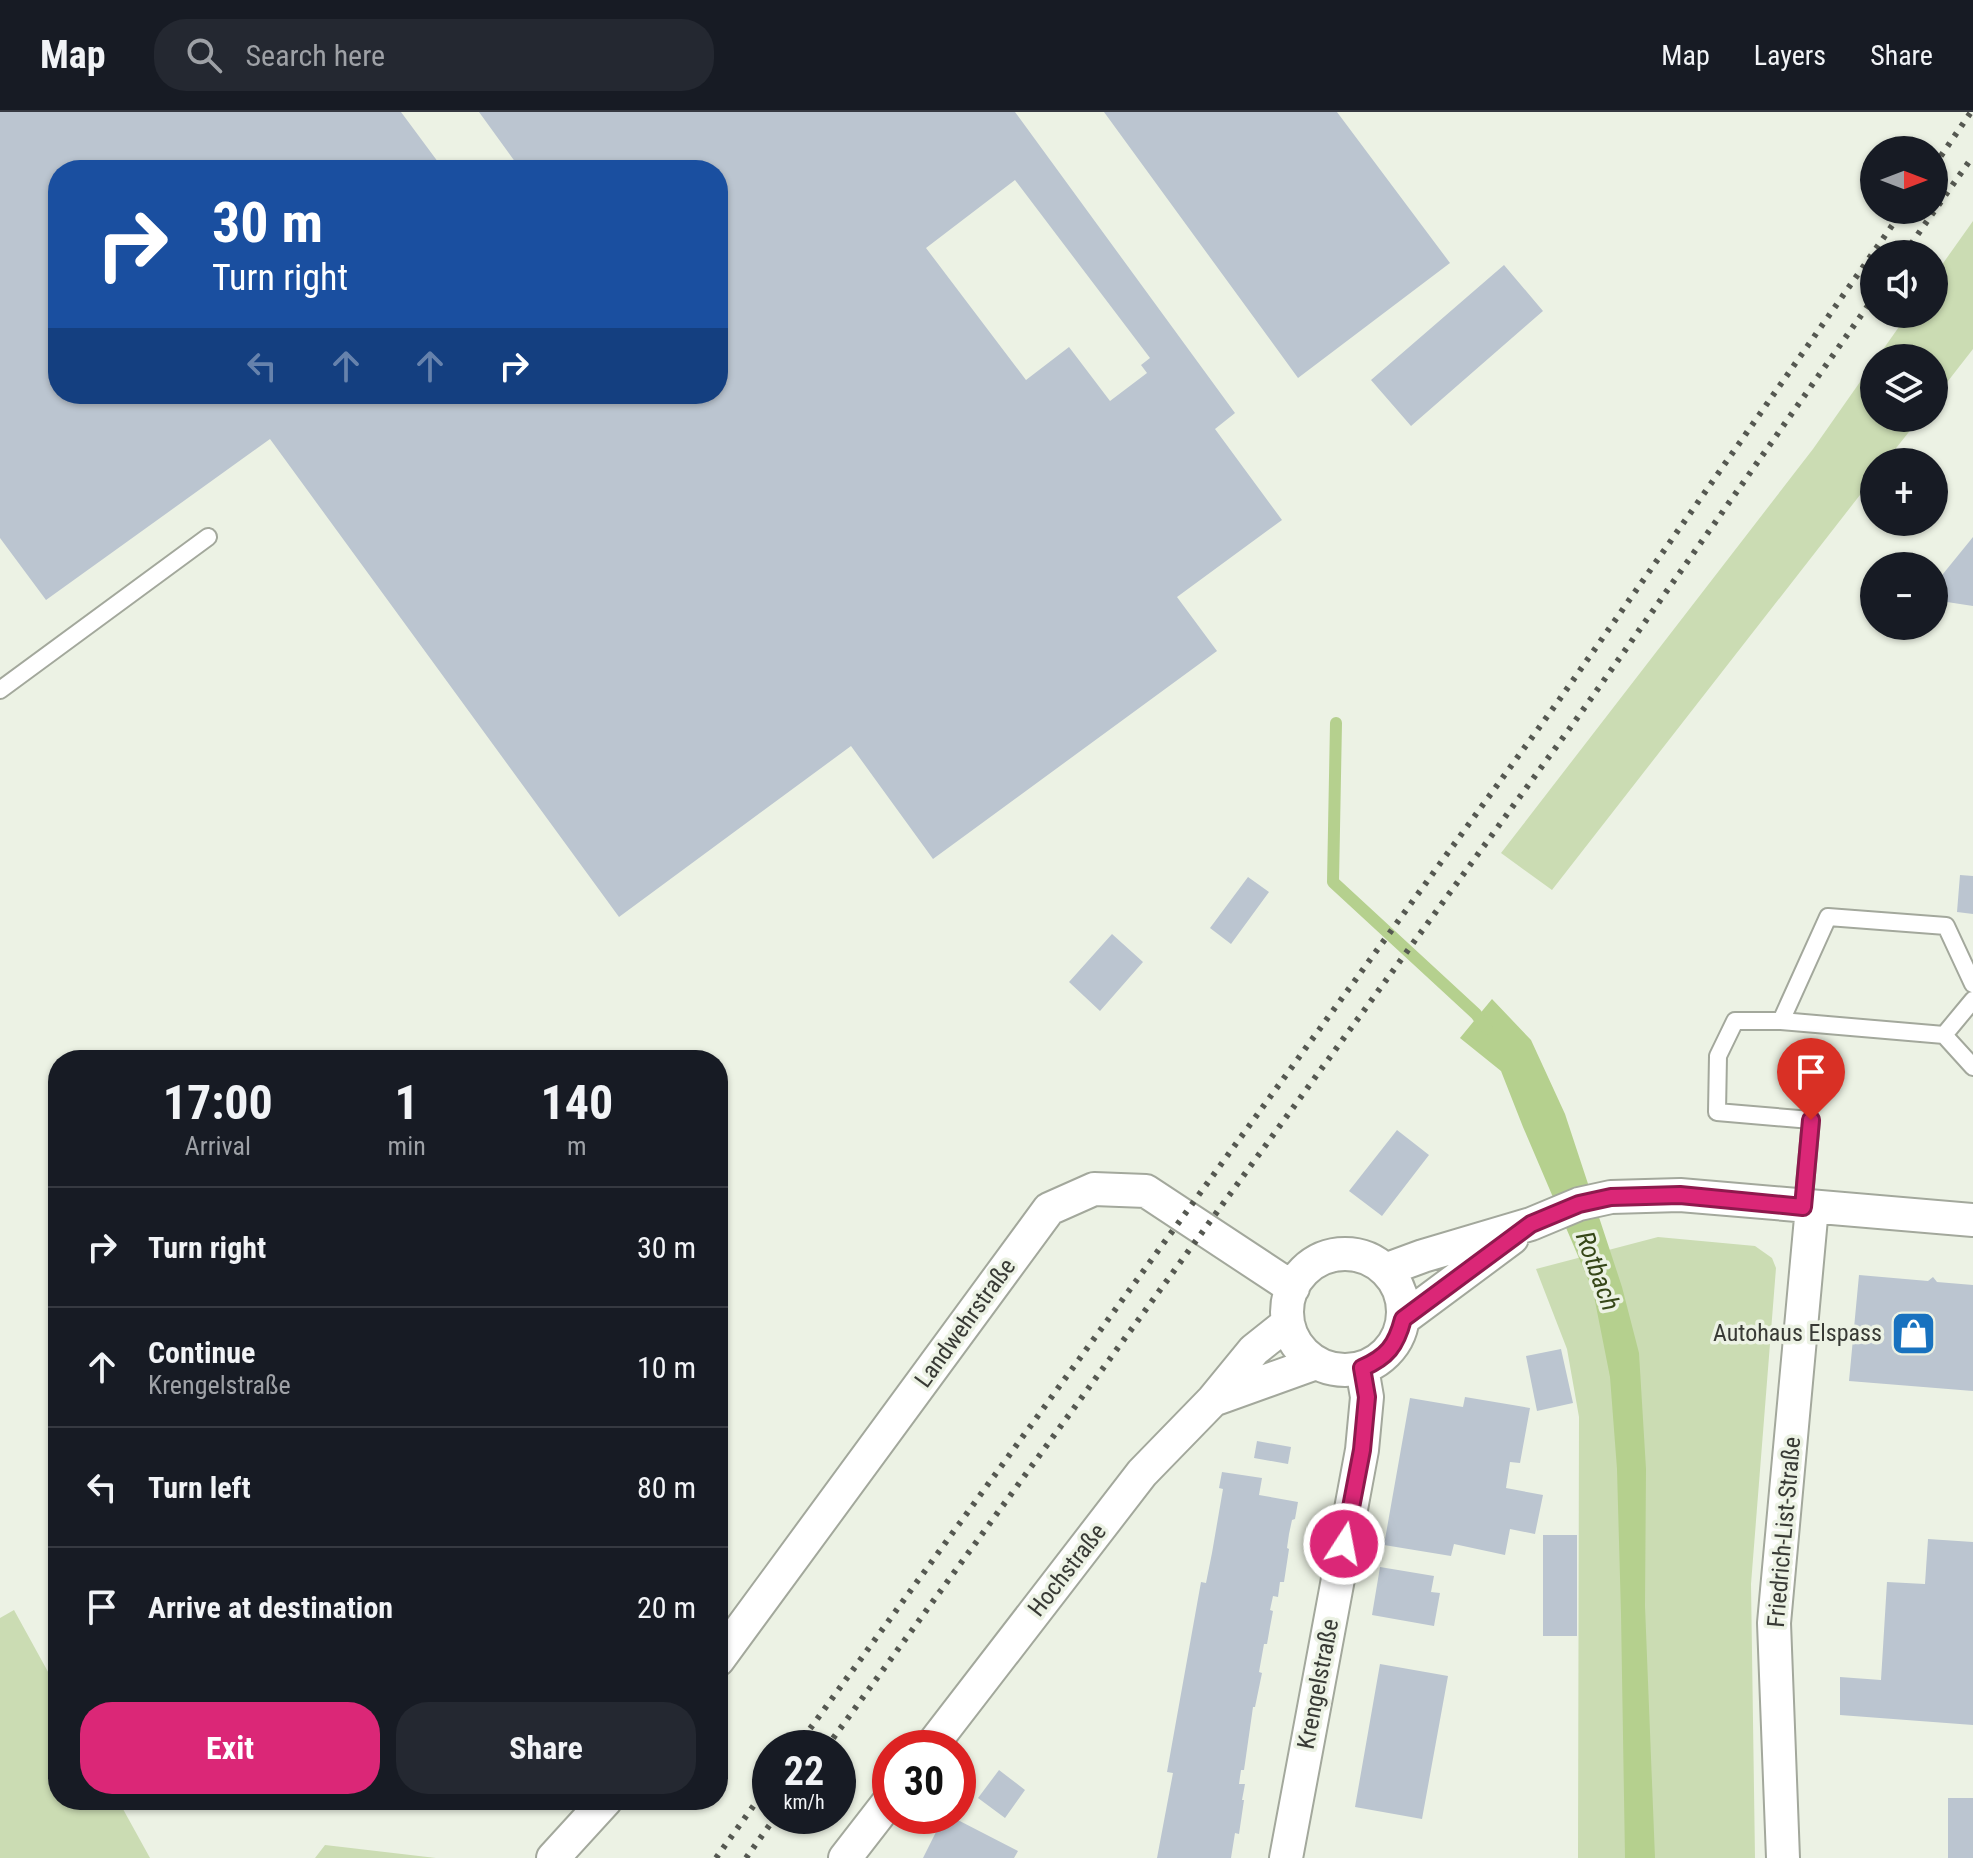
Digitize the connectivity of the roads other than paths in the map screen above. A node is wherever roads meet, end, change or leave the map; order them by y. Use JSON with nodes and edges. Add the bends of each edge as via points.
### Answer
{"nodes":[{"id":1,"x":208,"y":537,"type":"dead end"},
{"id":2,"x":0,"y":690,"type":"edge"},
{"id":3,"x":1973,"y":984,"type":"edge"},
{"id":4,"x":1973,"y":1000,"type":"edge"},
{"id":5,"x":1781,"y":1021,"type":"junction"},
{"id":6,"x":1944,"y":1035,"type":"junction"},
{"id":7,"x":1973,"y":1067,"type":"edge"},
{"id":8,"x":1808,"y":1207,"type":"junction"},
{"id":9,"x":1973,"y":1220,"type":"edge"},
{"id":10,"x":1531,"y":1224,"type":"junction"},
{"id":11,"x":1385,"y":1270,"type":"junction"},
{"id":12,"x":1293,"y":1288,"type":"junction"},
{"id":13,"x":1403,"y":1319,"type":"junction"},
{"id":14,"x":1288,"y":1323,"type":"junction"},
{"id":15,"x":1316,"y":1363,"type":"junction"},
{"id":16,"x":1362,"y":1368,"type":"junction"},
{"id":17,"x":1213,"y":1400,"type":"junction"},
{"id":18,"x":728,"y":1646,"type":"edge"},
{"id":19,"x":944,"y":1730,"type":"edge"},
{"id":20,"x":597,"y":1810,"type":"edge"},
{"id":21,"x":872,"y":1823,"type":"edge"},
{"id":22,"x":553,"y":1858,"type":"edge"},
{"id":23,"x":845,"y":1858,"type":"edge"},
{"id":24,"x":1286,"y":1858,"type":"edge"},
{"id":25,"x":1783,"y":1858,"type":"edge"}],
"edges":[{"from":1,"to":2,"type":"lane"},
{"from":3,"to":5,"type":"lane","via":[[1946,926],[1828,917]]},
{"from":4,"to":6,"type":"lane"},
{"from":5,"to":6,"type":"lane"},
{"from":5,"to":8,"type":"lane","via":[[1735,1021],[1718,1056],[1717,1112],[1811,1120]]},
{"from":6,"to":7,"type":"lane"},
{"from":8,"to":9,"type":"street"},
{"from":8,"to":10,"type":"street","via":[[1680,1195],[1611,1197]]},
{"from":8,"to":25,"type":"street","name":"Friedrich-List-Straße","via":[[1774,1623]]},
{"from":10,"to":11,"type":"street"},
{"from":10,"to":13,"type":"street"},
{"from":11,"to":12,"type":"street","via":[[1353,1254],[1335,1255],[1317,1261]]},
{"from":11,"to":13,"type":"street","via":[[1403,1301]]},
{"from":12,"to":14,"type":"street"},
{"from":12,"to":18,"type":"street","name":"Landwehrstraße","via":[[1146,1191],[1094,1189],[1049,1209]]},
{"from":13,"to":16,"type":"street","via":[[1390,1350]]},
{"from":14,"to":15,"type":"street","via":[[1293,1339]]},
{"from":14,"to":17,"type":"street","name":"Hochstraße","via":[[1254,1350]]},
{"from":15,"to":16,"type":"street","via":[[1346,1371]]},
{"from":15,"to":17,"type":"street","name":"Hochstraße"},
{"from":16,"to":24,"type":"street","name":"Krengelstraße","via":[[1367,1397],[1362,1450]]},
{"from":17,"to":19,"type":"street","name":"Hochstraße","via":[[1142,1473]]},
{"from":20,"to":22,"type":"street"},
{"from":21,"to":23,"type":"street"}]}
